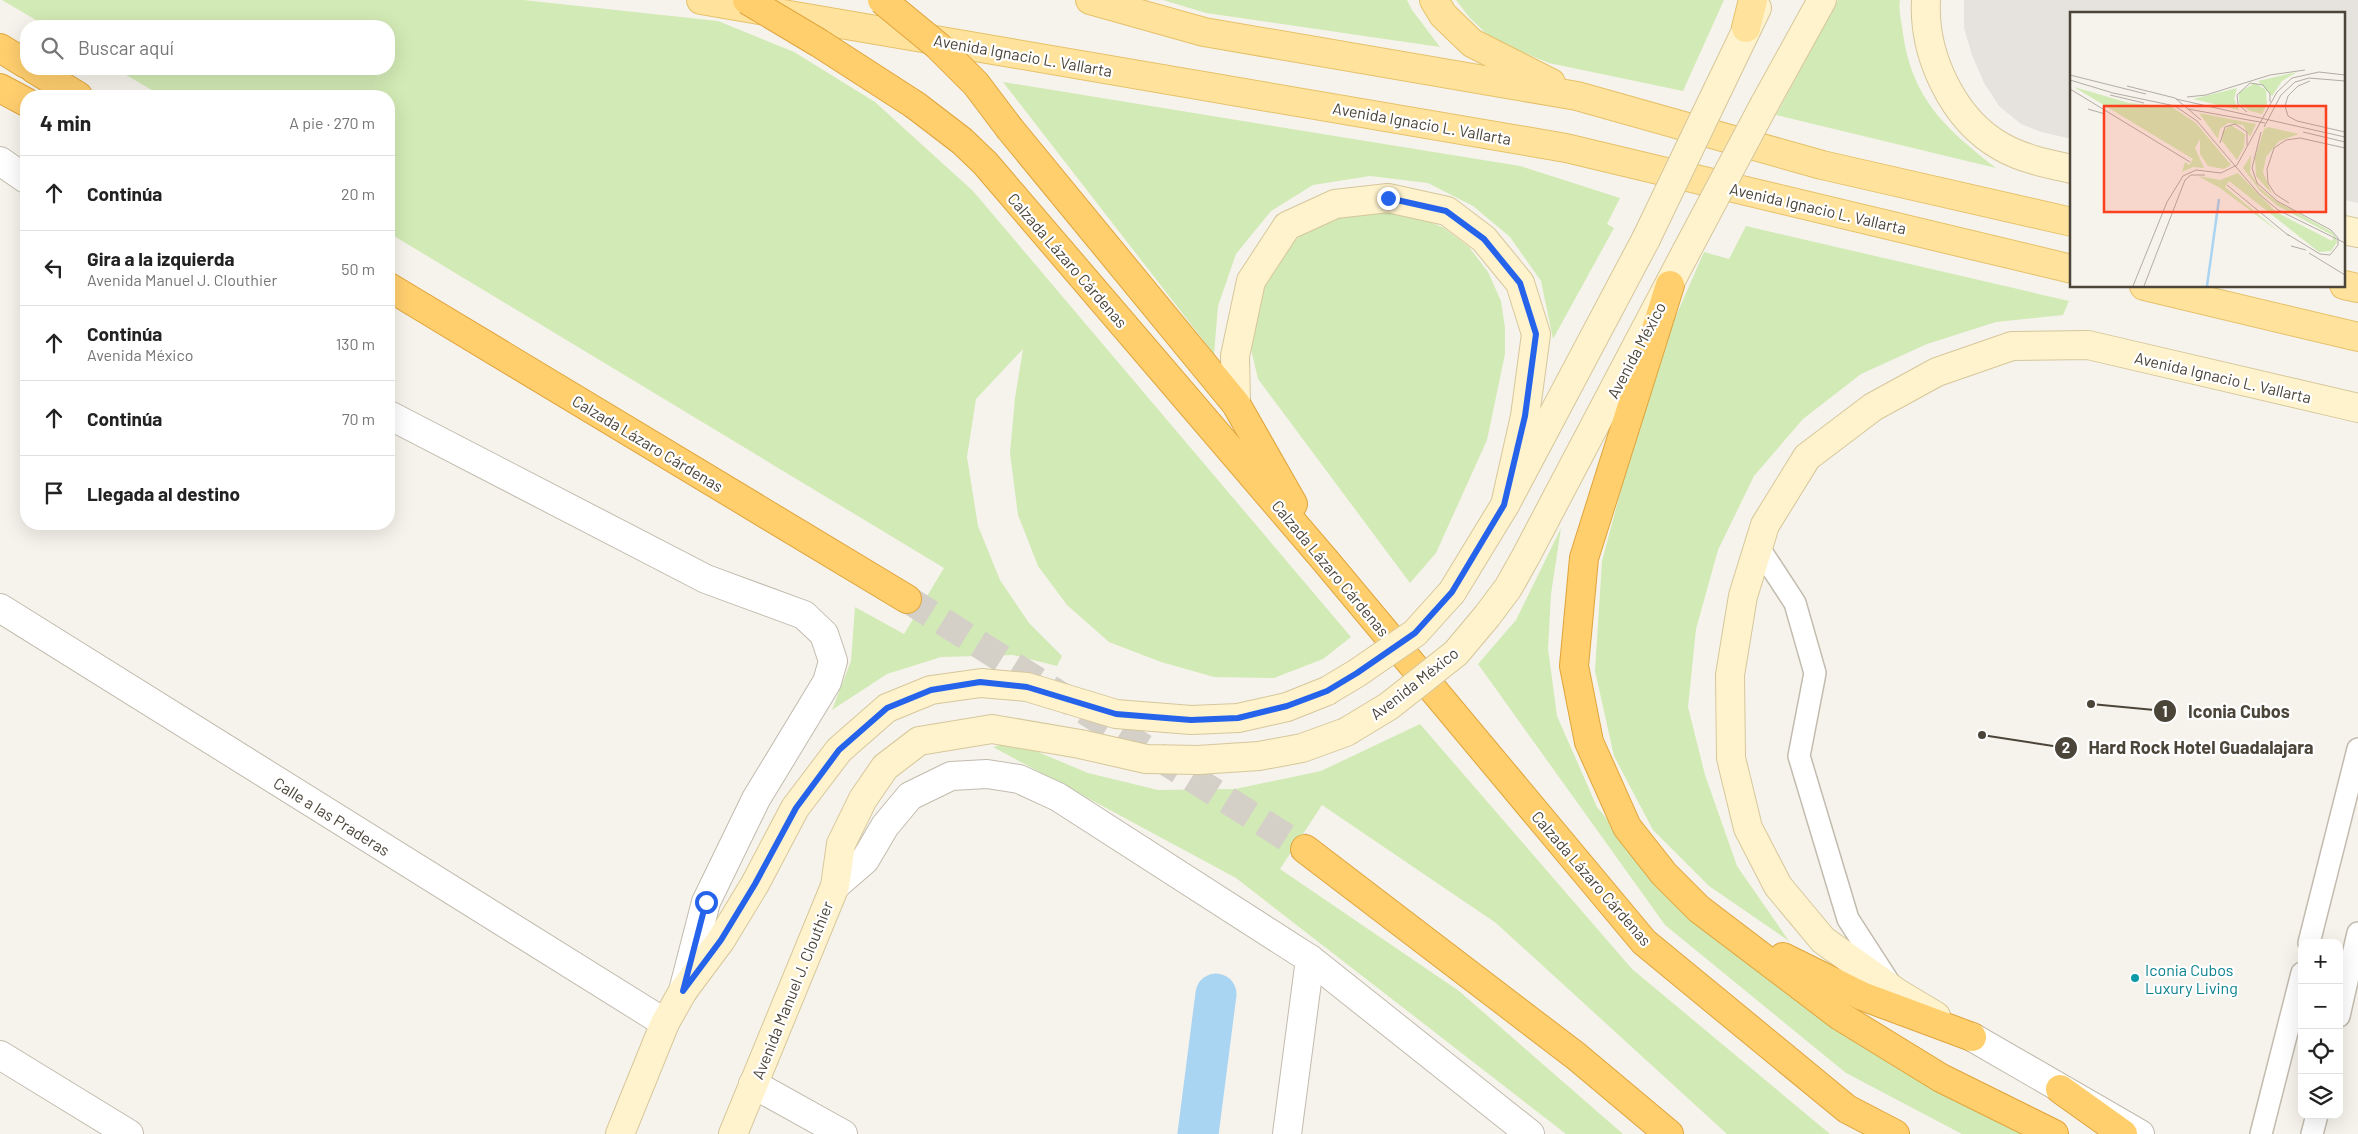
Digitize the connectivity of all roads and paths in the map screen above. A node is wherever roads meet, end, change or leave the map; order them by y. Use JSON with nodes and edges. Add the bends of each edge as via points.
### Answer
{"nodes":[{"id":1,"x":701,"y":0,"type":"edge"},
{"id":2,"x":747,"y":0,"type":"edge"},
{"id":3,"x":882,"y":0,"type":"edge"},
{"id":4,"x":1090,"y":0,"type":"edge"},
{"id":5,"x":1434,"y":0,"type":"edge"},
{"id":6,"x":1753,"y":0,"type":"edge"},
{"id":7,"x":1762,"y":0,"type":"edge"},
{"id":8,"x":1822,"y":0,"type":"edge"},
{"id":9,"x":1926,"y":0,"type":"edge"},
{"id":10,"x":1746,"y":28,"type":"junction"},
{"id":11,"x":0,"y":48,"type":"edge"},
{"id":12,"x":20,"y":60,"type":"edge"},
{"id":13,"x":44,"y":75,"type":"edge"},
{"id":14,"x":0,"y":88,"type":"edge"},
{"id":15,"x":68,"y":90,"type":"edge"},
{"id":16,"x":1577,"y":96,"type":"junction"},
{"id":17,"x":20,"y":99,"type":"edge"},
{"id":18,"x":0,"y":161,"type":"edge"},
{"id":19,"x":2070,"y":168,"type":"edge"},
{"id":20,"x":20,"y":175,"type":"edge"},
{"id":21,"x":2070,"y":222,"type":"edge"},
{"id":22,"x":2070,"y":269,"type":"edge"},
{"id":23,"x":1670,"y":285,"type":"junction"},
{"id":24,"x":2152,"y":288,"type":"edge"},
{"id":25,"x":395,"y":292,"type":"edge"},
{"id":26,"x":2358,"y":337,"type":"edge"},
{"id":27,"x":1236,"y":404,"type":"junction"},
{"id":28,"x":2358,"y":408,"type":"edge"},
{"id":29,"x":395,"y":418,"type":"edge"},
{"id":30,"x":1504,"y":505,"type":"junction"},
{"id":31,"x":1759,"y":548,"type":"junction"},
{"id":32,"x":1324,"y":559,"type":"junction"},
{"id":33,"x":907,"y":599,"type":"tunnel mouth"},
{"id":34,"x":0,"y":608,"type":"edge"},
{"id":35,"x":2358,"y":749,"type":"edge"},
{"id":36,"x":841,"y":844,"type":"joint"},
{"id":37,"x":1306,"y":849,"type":"tunnel mouth"},
{"id":38,"x":835,"y":886,"type":"junction"},
{"id":39,"x":1699,"y":909,"type":"junction"},
{"id":40,"x":2358,"y":933,"type":"edge"},
{"id":41,"x":2310,"y":939,"type":"edge"},
{"id":42,"x":1310,"y":959,"type":"junction"},
{"id":43,"x":2299,"y":984,"type":"edge"},
{"id":44,"x":683,"y":991,"type":"junction"},
{"id":45,"x":1896,"y":992,"type":"junction"},
{"id":46,"x":2343,"y":999,"type":"edge"},
{"id":47,"x":665,"y":1023,"type":"junction"},
{"id":48,"x":1972,"y":1038,"type":"junction"},
{"id":49,"x":0,"y":1055,"type":"edge"},
{"id":50,"x":753,"y":1084,"type":"junction"},
{"id":51,"x":2060,"y":1089,"type":"junction"},
{"id":52,"x":2316,"y":1119,"type":"edge"},
{"id":53,"x":129,"y":1134,"type":"edge"},
{"id":54,"x":620,"y":1134,"type":"edge"},
{"id":55,"x":733,"y":1134,"type":"edge"},
{"id":56,"x":843,"y":1134,"type":"edge"},
{"id":57,"x":1287,"y":1134,"type":"edge"},
{"id":58,"x":1530,"y":1134,"type":"edge"},
{"id":59,"x":1669,"y":1134,"type":"edge"},
{"id":60,"x":1895,"y":1134,"type":"edge"},
{"id":61,"x":2054,"y":1134,"type":"edge"},
{"id":62,"x":2123,"y":1134,"type":"edge"},
{"id":63,"x":2140,"y":1134,"type":"edge"},
{"id":64,"x":2261,"y":1134,"type":"edge"},
{"id":65,"x":2312,"y":1134,"type":"edge"}],
"edges":[{"from":1,"to":22,"type":"main road","name":"Avenida Ignacio L. Vallarta","via":[[1566,148]]},
{"from":2,"to":32,"type":"highway","name":"Calzada Lázaro Cárdenas","bridge":true,"via":[[915,105],[985,163]]},
{"from":3,"to":27,"type":"highway","bridge":true,"via":[[938,46],[976,84]]},
{"from":4,"to":16,"type":"main road","via":[[1204,32]]},
{"from":5,"to":16,"type":"main road","via":[[1472,43]]},
{"from":6,"to":10,"type":"main road"},
{"from":7,"to":10,"type":"main road"},
{"from":8,"to":23,"type":"main road","name":"Avenida México","bridge":true},
{"from":9,"to":19,"type":"main road","via":[[1929,39],[1936,65],[1962,112],[1980,132],[2002,147],[2022,156]]},
{"from":10,"to":30,"type":"main road","bridge":true,"via":[[1646,239]]},
{"from":11,"to":12,"type":"highway"},
{"from":13,"to":15,"type":"highway"},
{"from":14,"to":17,"type":"highway"},
{"from":16,"to":21,"type":"main road","via":[[1822,165]]},
{"from":18,"to":20,"type":"street"},
{"from":23,"to":36,"type":"main road","name":"Avenida México","bridge":true,"via":[[1517,572],[1487,616],[1456,653],[1388,706],[1346,732],[1302,748],[1259,756],[1146,759],[992,729],[920,741],[885,767],[863,799]]},
{"from":23,"to":39,"type":"highway","via":[[1584,558],[1574,666],[1590,742],[1627,827],[1664,874]]},
{"from":24,"to":26,"type":"main road"},
{"from":25,"to":33,"type":"highway","name":"Calzada Lázaro Cárdenas"},
{"from":27,"to":30,"type":"main road","via":[[1235,356],[1251,282],[1286,226],[1335,204],[1388,198],[1446,211],[1484,239],[1520,283],[1536,334],[1525,416]]},
{"from":27,"to":32,"type":"highway"},
{"from":28,"to":31,"type":"main road","name":"Avenida Ignacio L. Vallarta","via":[[2088,345],[2012,346],[1937,372],[1873,407],[1808,457],[1765,526]]},
{"from":29,"to":44,"type":"street","via":[[706,579],[804,615],[824,634],[833,661],[827,682],[756,799],[706,902]]},
{"from":30,"to":44,"type":"main road","bridge":true,"via":[[1452,592],[1415,633],[1327,691],[1287,706],[1238,718],[1191,720],[1116,714],[1027,687],[980,682],[931,690],[887,708],[839,750],[796,808],[721,940]]},
{"from":31,"to":45,"type":"lane","via":[[1795,603],[1815,673],[1799,756],[1848,919]]},
{"from":31,"to":45,"type":"main road","name":"Avenida Ignacio L. Vallarta","via":[[1743,596],[1730,675],[1731,758],[1748,828],[1778,886],[1823,940]]},
{"from":32,"to":60,"type":"highway","name":"Calzada Lázaro Cárdenas","via":[[1644,942],[1846,1109]]},
{"from":34,"to":47,"type":"street","name":"Calle a las Praderas"},
{"from":35,"to":41,"type":"lane"},
{"from":36,"to":38,"type":"main road","name":"Avenida Manuel J. Clouthier"},
{"from":37,"to":59,"type":"highway","via":[[1576,1056]]},
{"from":38,"to":42,"type":"street","via":[[865,860],[885,826],[910,796],[951,776],[987,774],[1019,779],[1058,797]]},
{"from":38,"to":50,"type":"main road","name":"Avenida Manuel J. Clouthier"},
{"from":39,"to":48,"type":"highway","via":[[1791,962],[1862,996]]},
{"from":39,"to":61,"type":"highway","via":[[1840,1016],[1941,1078]]},
{"from":40,"to":46,"type":"lane"},
{"from":42,"to":57,"type":"street"},
{"from":42,"to":58,"type":"street"},
{"from":43,"to":64,"type":"lane"},
{"from":44,"to":47,"type":"main road"},
{"from":45,"to":48,"type":"main road","name":"Avenida Ignacio L. Vallarta"},
{"from":47,"to":54,"type":"main road"},
{"from":48,"to":51,"type":"street"},
{"from":49,"to":53,"type":"street"},
{"from":50,"to":55,"type":"main road","name":"Avenida Manuel J. Clouthier"},
{"from":50,"to":56,"type":"street"},
{"from":51,"to":62,"type":"highway"},
{"from":51,"to":63,"type":"street"},
{"from":52,"to":65,"type":"lane"}]}
